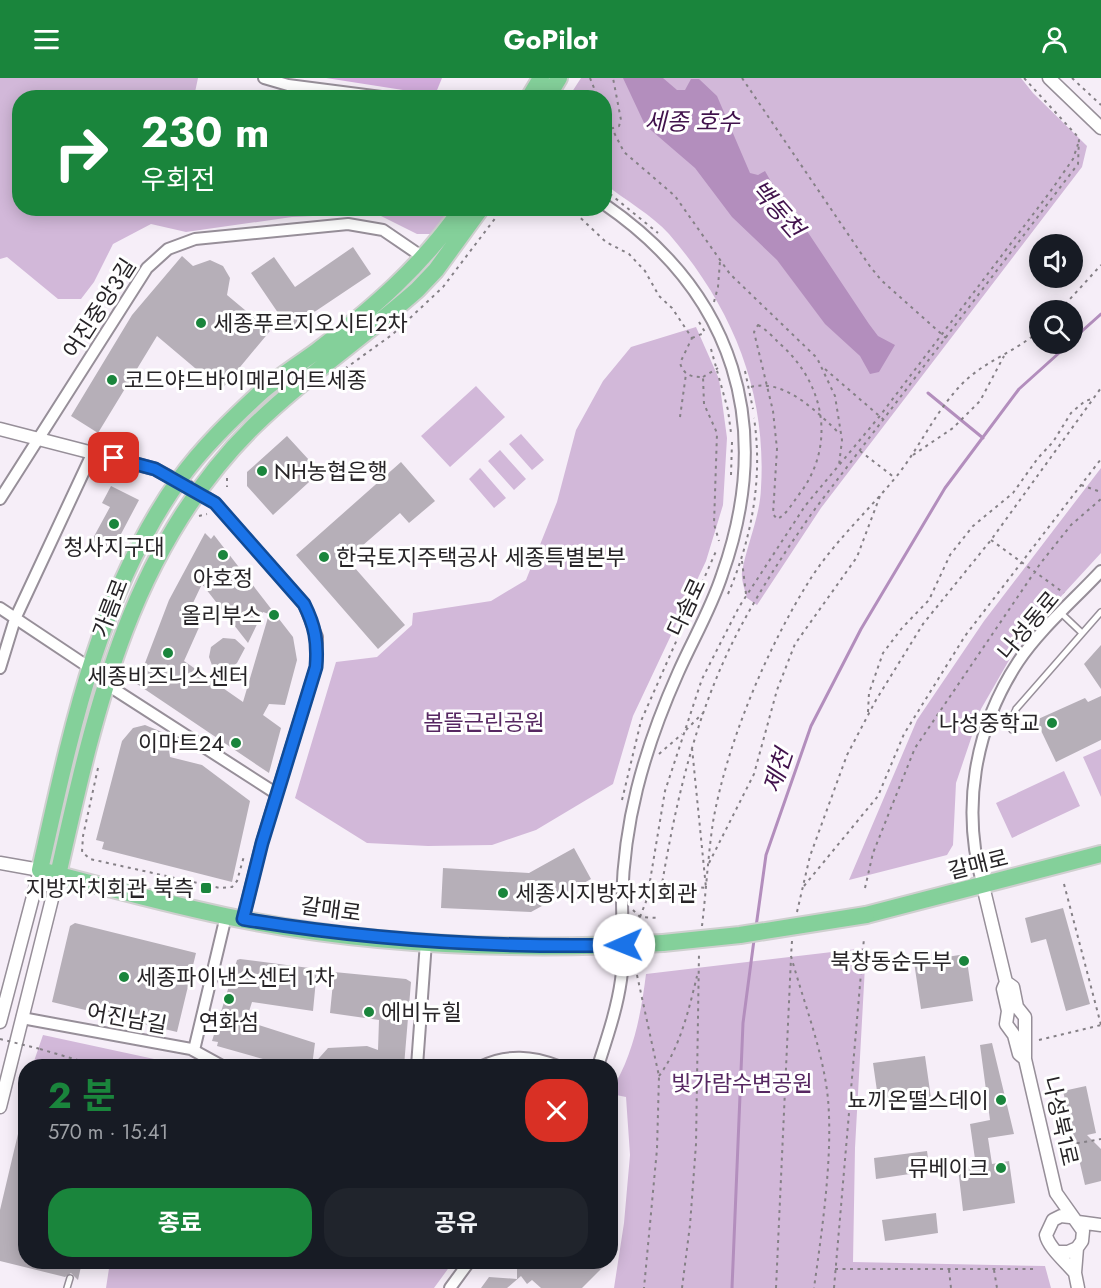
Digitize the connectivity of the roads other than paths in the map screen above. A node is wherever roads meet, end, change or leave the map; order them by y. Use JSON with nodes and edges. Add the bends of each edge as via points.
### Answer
{"nodes":[{"id":1,"x":264,"y":78,"type":"edge"},
{"id":2,"x":1049,"y":78,"type":"edge"},
{"id":3,"x":327,"y":90,"type":"edge"},
{"id":4,"x":1097,"y":125,"type":"edge"},
{"id":5,"x":612,"y":210,"type":"edge"},
{"id":6,"x":456,"y":216,"type":"edge"},
{"id":7,"x":475,"y":216,"type":"edge"},
{"id":8,"x":424,"y":258,"type":"junction"},
{"id":9,"x":0,"y":429,"type":"edge"},
{"id":10,"x":38,"y":439,"type":"junction"},
{"id":11,"x":93,"y":452,"type":"junction"},
{"id":12,"x":179,"y":480,"type":"junction"},
{"id":13,"x":196,"y":491,"type":"junction"},
{"id":14,"x":0,"y":498,"type":"edge"},
{"id":15,"x":1101,"y":571,"type":"edge"},
{"id":16,"x":0,"y":608,"type":"edge"},
{"id":17,"x":1101,"y":612,"type":"edge"},
{"id":18,"x":1062,"y":614,"type":"junction"},
{"id":19,"x":15,"y":619,"type":"junction"},
{"id":20,"x":1082,"y":633,"type":"junction"},
{"id":21,"x":0,"y":668,"type":"edge"},
{"id":22,"x":90,"y":668,"type":"junction"},
{"id":23,"x":106,"y":684,"type":"junction"},
{"id":24,"x":1012,"y":730,"type":"dead end"},
{"id":25,"x":277,"y":794,"type":"junction"},
{"id":26,"x":1101,"y":854,"type":"edge"},
{"id":27,"x":0,"y":863,"type":"edge"},
{"id":28,"x":40,"y":870,"type":"junction"},
{"id":29,"x":58,"y":875,"type":"junction"},
{"id":30,"x":983,"y":886,"type":"junction"},
{"id":31,"x":235,"y":918,"type":"junction"},
{"id":32,"x":426,"y":942,"type":"junction"},
{"id":33,"x":624,"y":945,"type":"junction"},
{"id":34,"x":1014,"y":1013,"type":"junction"},
{"id":35,"x":21,"y":1018,"type":"junction"},
{"id":36,"x":0,"y":1022,"type":"edge"},
{"id":37,"x":1018,"y":1030,"type":"junction"},
{"id":38,"x":194,"y":1050,"type":"junction"},
{"id":39,"x":210,"y":1059,"type":"edge"},
{"id":40,"x":418,"y":1059,"type":"edge"},
{"id":41,"x":504,"y":1059,"type":"edge"},
{"id":42,"x":533,"y":1059,"type":"edge"},
{"id":43,"x":600,"y":1059,"type":"edge"},
{"id":44,"x":0,"y":1107,"type":"edge"},
{"id":45,"x":1056,"y":1193,"type":"junction"},
{"id":46,"x":1074,"y":1219,"type":"junction"},
{"id":47,"x":1053,"y":1220,"type":"junction"},
{"id":48,"x":1099,"y":1226,"type":"edge"},
{"id":49,"x":1079,"y":1244,"type":"junction"},
{"id":50,"x":1059,"y":1252,"type":"junction"},
{"id":51,"x":464,"y":1269,"type":"edge"},
{"id":52,"x":1075,"y":1273,"type":"junction"},
{"id":53,"x":70,"y":1278,"type":"dead end"},
{"id":54,"x":67,"y":1288,"type":"edge"},
{"id":55,"x":450,"y":1288,"type":"edge"},
{"id":56,"x":1078,"y":1288,"type":"edge"}],
"edges":[{"from":1,"to":3,"type":"street"},
{"from":2,"to":4,"type":"street"},
{"from":5,"to":33,"type":"street","name":"다솜로","via":[[650,238],[705,307],[728,353],[737,384],[745,445],[740,519],[722,578],[662,709],[636,791],[624,863]]},
{"from":6,"to":8,"type":"main road","name":"가름로"},
{"from":7,"to":13,"type":"main road","name":"가름로","via":[[417,290],[282,400]]},
{"from":8,"to":10,"type":"street","name":"어진중앙3길","via":[[383,230],[357,225],[180,243],[147,268]]},
{"from":8,"to":12,"type":"main road","name":"가름로","via":[[372,308],[262,391]]},
{"from":9,"to":10,"type":"street"},
{"from":10,"to":11,"type":"street"},
{"from":10,"to":14,"type":"street","name":"어진중앙3길"},
{"from":11,"to":12,"type":"street","via":[[155,469]]},
{"from":11,"to":19,"type":"street"},
{"from":12,"to":13,"type":"street"},
{"from":12,"to":22,"type":"main road","name":"가름로","via":[[120,584]]},
{"from":13,"to":23,"type":"main road","name":"가름로","via":[[139,590]]},
{"from":13,"to":25,"type":"street","via":[[215,503],[261,554],[304,604],[314,624],[316,667]]},
{"from":15,"to":18,"type":"street","name":"나성동로"},
{"from":16,"to":19,"type":"street"},
{"from":17,"to":20,"type":"lane"},
{"from":18,"to":20,"type":"lane"},
{"from":18,"to":30,"type":"street","name":"나성동로","via":[[1018,662],[995,705],[982,741],[972,784],[971,812],[973,854]]},
{"from":19,"to":21,"type":"street"},
{"from":19,"to":22,"type":"street"},
{"from":20,"to":24,"type":"lane","via":[[1016,709],[1010,724]]},
{"from":22,"to":28,"type":"main road","name":"가름로"},
{"from":23,"to":25,"type":"street"},
{"from":23,"to":29,"type":"main road","name":"가름로"},
{"from":25,"to":31,"type":"street"},
{"from":26,"to":30,"type":"main road","name":"갈매로"},
{"from":27,"to":28,"type":"street","name":"갈매로"},
{"from":28,"to":29,"type":"main road","name":"갈매로"},
{"from":28,"to":36,"type":"street","name":"가름로"},
{"from":29,"to":31,"type":"main road","name":"갈매로"},
{"from":29,"to":35,"type":"street","name":"가름로"},
{"from":30,"to":33,"type":"main road","name":"갈매로","bridge":true,"via":[[866,915],[740,935]]},
{"from":30,"to":34,"type":"street","via":[[1006,982],[1012,987]]},
{"from":31,"to":32,"type":"main road","name":"갈매로","via":[[319,932]]},
{"from":31,"to":38,"type":"street"},
{"from":32,"to":33,"type":"main road","name":"갈매로"},
{"from":32,"to":40,"type":"street"},
{"from":33,"to":43,"type":"street","name":"다솜로","via":[[621,981]]},
{"from":34,"to":37,"type":"street","via":[[1025,1017]]},
{"from":34,"to":37,"type":"street","via":[[1006,1024]]},
{"from":35,"to":38,"type":"street","name":"어진남길"},
{"from":35,"to":44,"type":"street","name":"가름로"},
{"from":37,"to":45,"type":"street","name":"나성북1로","via":[[1018,1054],[1025,1059]]},
{"from":38,"to":39,"type":"street","name":"어진남길"},
{"from":41,"to":42,"type":"street"},
{"from":45,"to":46,"type":"street"},
{"from":45,"to":47,"type":"street"},
{"from":46,"to":47,"type":"street","via":[[1061,1216]]},
{"from":46,"to":48,"type":"street"},
{"from":46,"to":49,"type":"street","via":[[1083,1231]]},
{"from":47,"to":50,"type":"street","via":[[1047,1229],[1047,1240]]},
{"from":48,"to":49,"type":"street"},
{"from":49,"to":50,"type":"street","via":[[1068,1252]]},
{"from":49,"to":52,"type":"street"},
{"from":50,"to":52,"type":"street"},
{"from":51,"to":55,"type":"street"},
{"from":52,"to":56,"type":"street"},
{"from":53,"to":54,"type":"lane"}]}
